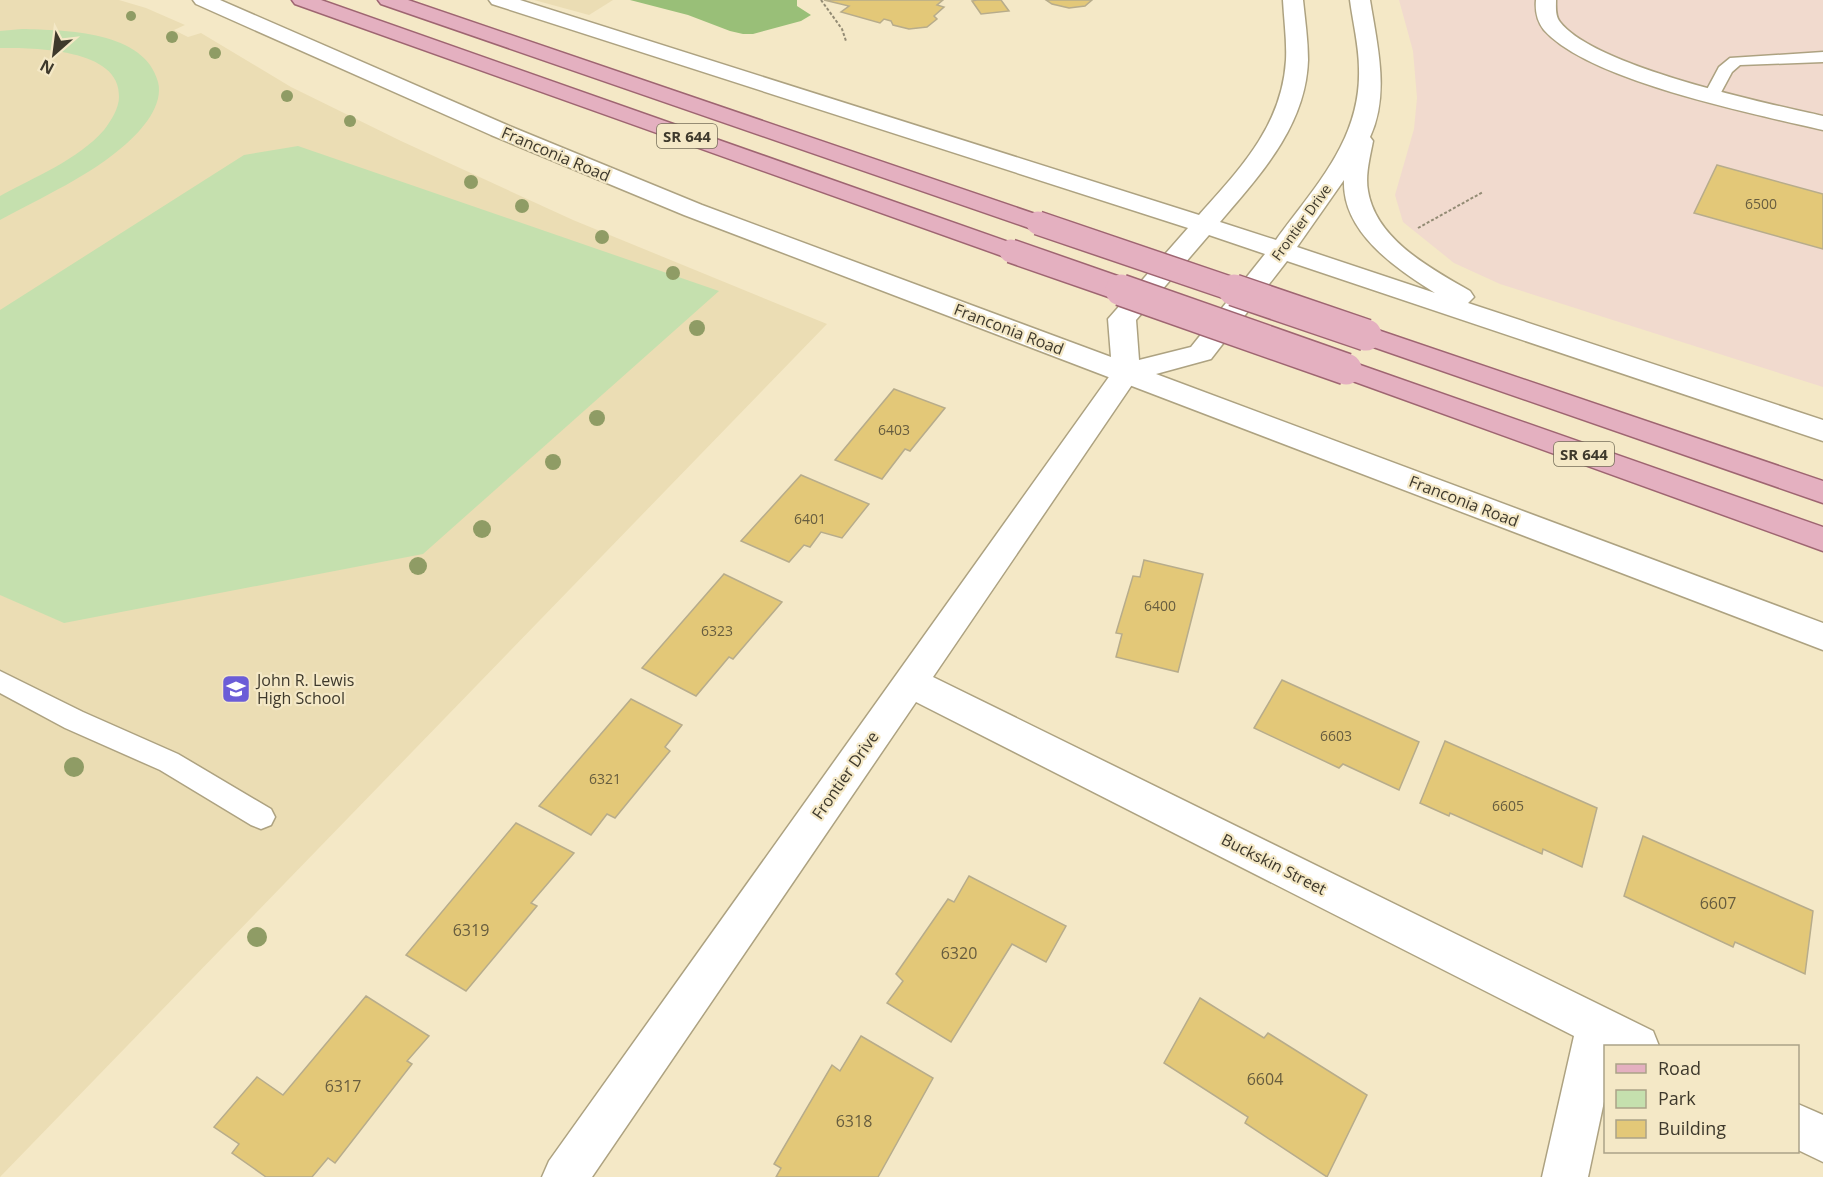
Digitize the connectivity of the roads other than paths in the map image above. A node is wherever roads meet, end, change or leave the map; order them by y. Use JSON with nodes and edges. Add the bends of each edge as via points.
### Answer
{"nodes":[{"id":1,"x":203,"y":0,"type":"edge"},
{"id":2,"x":302,"y":0,"type":"edge"},
{"id":3,"x":388,"y":0,"type":"edge"},
{"id":4,"x":499,"y":0,"type":"edge"},
{"id":5,"x":1293,"y":0,"type":"edge"},
{"id":6,"x":1360,"y":0,"type":"edge"},
{"id":7,"x":1546,"y":0,"type":"edge"},
{"id":8,"x":1823,"y":57,"type":"edge"},
{"id":9,"x":1713,"y":95,"type":"junction"},
{"id":10,"x":1823,"y":123,"type":"edge"},
{"id":11,"x":1363,"y":127,"type":"junction"},
{"id":12,"x":1203,"y":224,"type":"junction"},
{"id":13,"x":1281,"y":250,"type":"junction"},
{"id":14,"x":1514,"y":328,"type":"junction"},
{"id":15,"x":1126,"y":373,"type":"junction"},
{"id":16,"x":1823,"y":431,"type":"edge"},
{"id":17,"x":1823,"y":492,"type":"edge"},
{"id":18,"x":1823,"y":539,"type":"edge"},
{"id":19,"x":1823,"y":637,"type":"edge"},
{"id":20,"x":0,"y":681,"type":"edge"},
{"id":21,"x":910,"y":682,"type":"junction"},
{"id":22,"x":261,"y":817,"type":"dead end"},
{"id":23,"x":1598,"y":1026,"type":"junction"},
{"id":24,"x":1634,"y":1045,"type":"edge"},
{"id":25,"x":1799,"y":1127,"type":"edge"},
{"id":26,"x":1823,"y":1139,"type":"edge"},
{"id":27,"x":565,"y":1177,"type":"edge"},
{"id":28,"x":1565,"y":1177,"type":"edge"}],
"edges":[{"from":1,"to":15,"type":"main road","name":"Franconia Road","via":[[615,179]]},
{"from":2,"to":18,"type":"main road","number":"SR 644","bridge":true},
{"from":3,"to":17,"type":"main road","number":"SR 644","bridge":true},
{"from":4,"to":12,"type":"main road"},
{"from":5,"to":12,"type":"main road","via":[[1297,61],[1286,115],[1243,180]]},
{"from":6,"to":11,"type":"main road","name":"Frontier Drive","via":[[1370,68]]},
{"from":7,"to":9,"type":"main road","via":[[1544,12],[1553,27],[1574,44],[1628,69]]},
{"from":8,"to":9,"type":"lane","via":[[1736,61],[1725,70]]},
{"from":9,"to":10,"type":"main road"},
{"from":11,"to":13,"type":"main road","name":"Frontier Drive","via":[[1327,187]]},
{"from":11,"to":14,"type":"main road","via":[[1356,192],[1374,230],[1408,263]]},
{"from":12,"to":13,"type":"main road"},
{"from":12,"to":15,"type":"main road","via":[[1122,319]]},
{"from":13,"to":14,"type":"main road"},
{"from":13,"to":15,"type":"main road","name":"Frontier Drive","via":[[1201,353]]},
{"from":14,"to":16,"type":"main road"},
{"from":15,"to":19,"type":"main road","name":"Franconia Road"},
{"from":15,"to":21,"type":"main road","name":"Frontier Drive"},
{"from":20,"to":22,"type":"lane","via":[[74,720],[169,762]]},
{"from":21,"to":23,"type":"main road","name":"Buckskin Street"},
{"from":21,"to":27,"type":"main road","name":"Frontier Drive"},
{"from":23,"to":24,"type":"main road","name":"Buckskin Street"},
{"from":23,"to":28,"type":"main road"},
{"from":25,"to":26,"type":"main road"}]}
